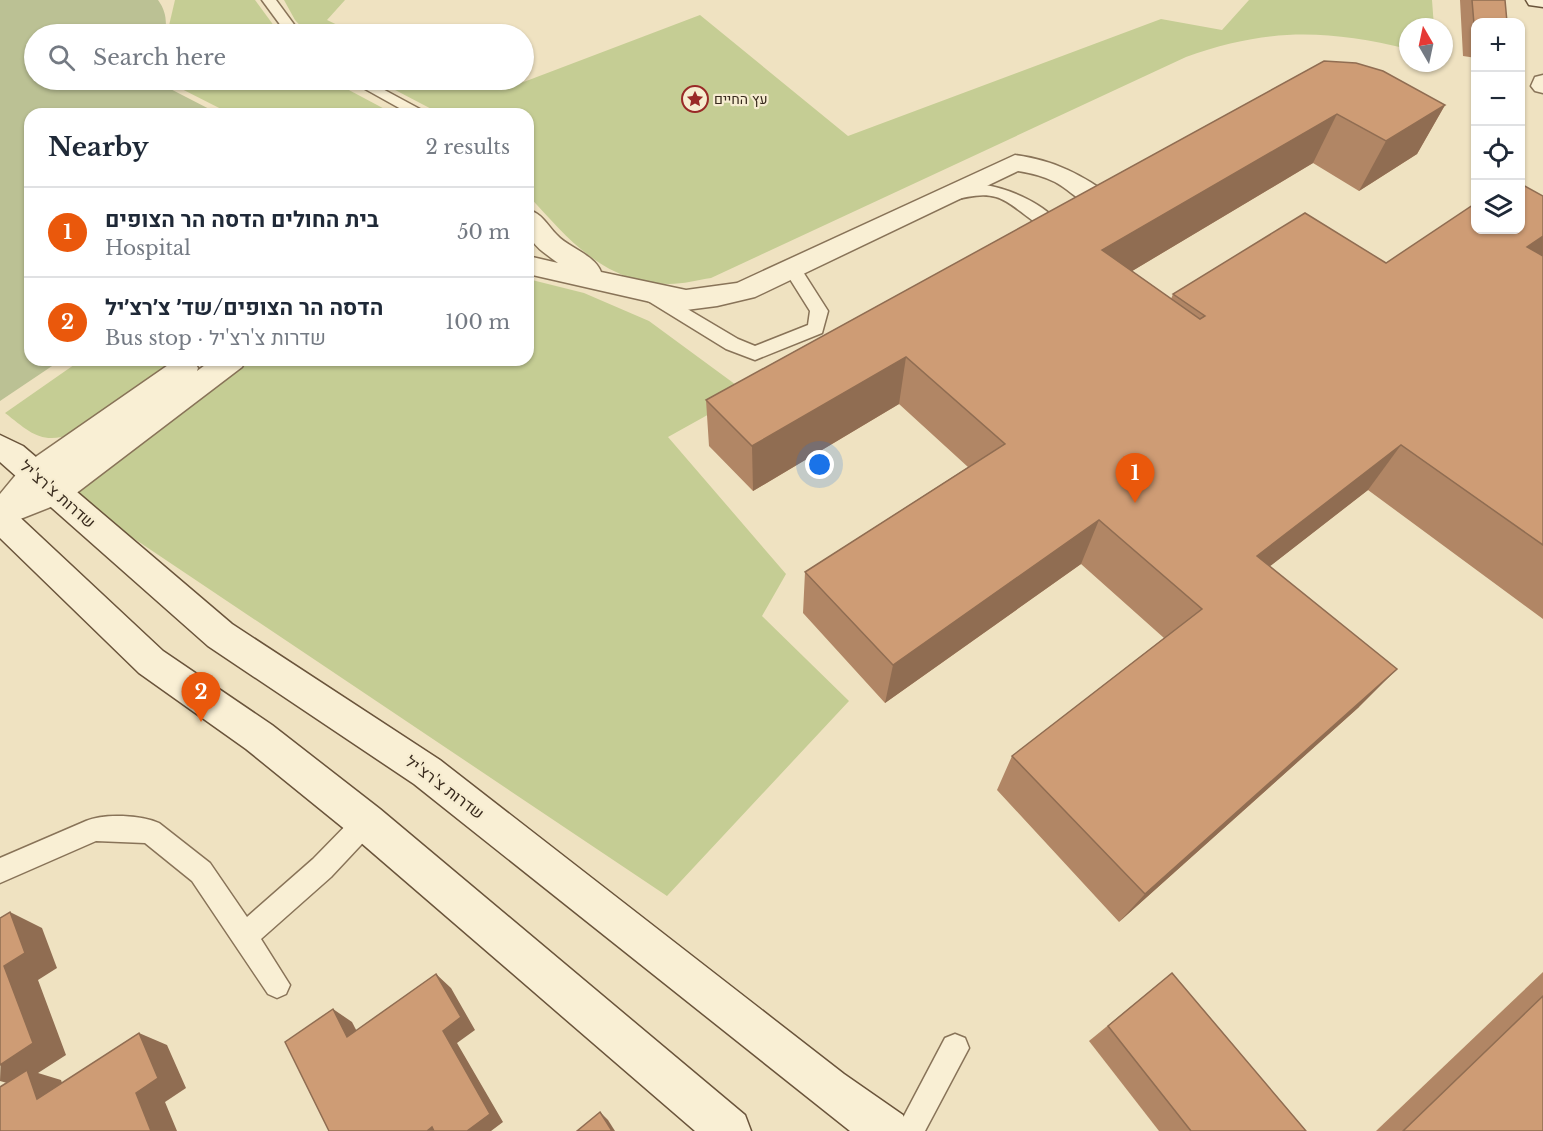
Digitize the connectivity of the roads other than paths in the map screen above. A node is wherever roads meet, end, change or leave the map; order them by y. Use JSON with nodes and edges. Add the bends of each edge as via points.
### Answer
{"nodes":[{"id":1,"x":269,"y":0,"type":"edge"},
{"id":2,"x":1537,"y":0,"type":"edge"},
{"id":3,"x":1543,"y":1,"type":"edge"},
{"id":4,"x":286,"y":24,"type":"edge"},
{"id":5,"x":375,"y":90,"type":"edge"},
{"id":6,"x":410,"y":108,"type":"edge"},
{"id":7,"x":938,"y":199,"type":"junction"},
{"id":8,"x":1105,"y":204,"type":"edge"},
{"id":9,"x":534,"y":225,"type":"edge"},
{"id":10,"x":1053,"y":226,"type":"edge"},
{"id":11,"x":534,"y":266,"type":"edge"},
{"id":12,"x":792,"y":268,"type":"junction"},
{"id":13,"x":615,"y":286,"type":"junction"},
{"id":14,"x":646,"y":292,"type":"junction"},
{"id":15,"x":189,"y":366,"type":"edge"},
{"id":16,"x":223,"y":366,"type":"edge"},
{"id":17,"x":0,"y":447,"type":"edge"},
{"id":18,"x":45,"y":483,"type":"junction"},
{"id":19,"x":0,"y":515,"type":"edge"},
{"id":20,"x":366,"y":822,"type":"junction"},
{"id":21,"x":0,"y":871,"type":"edge"},
{"id":22,"x":245,"y":936,"type":"junction"},
{"id":23,"x":278,"y":985,"type":"dead end"},
{"id":24,"x":955,"y":1048,"type":"dead end"},
{"id":25,"x":729,"y":1131,"type":"edge"},
{"id":26,"x":887,"y":1131,"type":"edge"},
{"id":27,"x":910,"y":1131,"type":"edge"}],
"edges":[{"from":1,"to":4,"type":"lane"},
{"from":2,"to":3,"type":"street"},
{"from":5,"to":6,"type":"lane"},
{"from":7,"to":8,"type":"street","via":[[1015,163],[1040,165],[1070,177]]},
{"from":7,"to":10,"type":"lane","via":[[975,189],[998,190]]},
{"from":7,"to":12,"type":"street"},
{"from":9,"to":13,"type":"street","via":[[571,261]]},
{"from":11,"to":13,"type":"street"},
{"from":12,"to":14,"type":"street","via":[[745,290],[717,297],[686,300]]},
{"from":12,"to":14,"type":"lane","via":[[819,311],[816,329],[756,353],[732,344]]},
{"from":13,"to":14,"type":"street"},
{"from":15,"to":18,"type":"street"},
{"from":16,"to":18,"type":"street"},
{"from":17,"to":18,"type":"street","name":"שדרות צ'רצ'יל"},
{"from":18,"to":19,"type":"street"},
{"from":18,"to":26,"type":"street","name":"שדרות צ'רצ'יל","via":[[220,634],[428,772]]},
{"from":19,"to":20,"type":"street","via":[[151,662],[259,737]]},
{"from":20,"to":22,"type":"lane","via":[[322,868]]},
{"from":20,"to":25,"type":"street"},
{"from":21,"to":22,"type":"lane","via":[[95,829],[150,831],[201,872]]},
{"from":22,"to":23,"type":"lane"},
{"from":24,"to":27,"type":"lane"}]}
